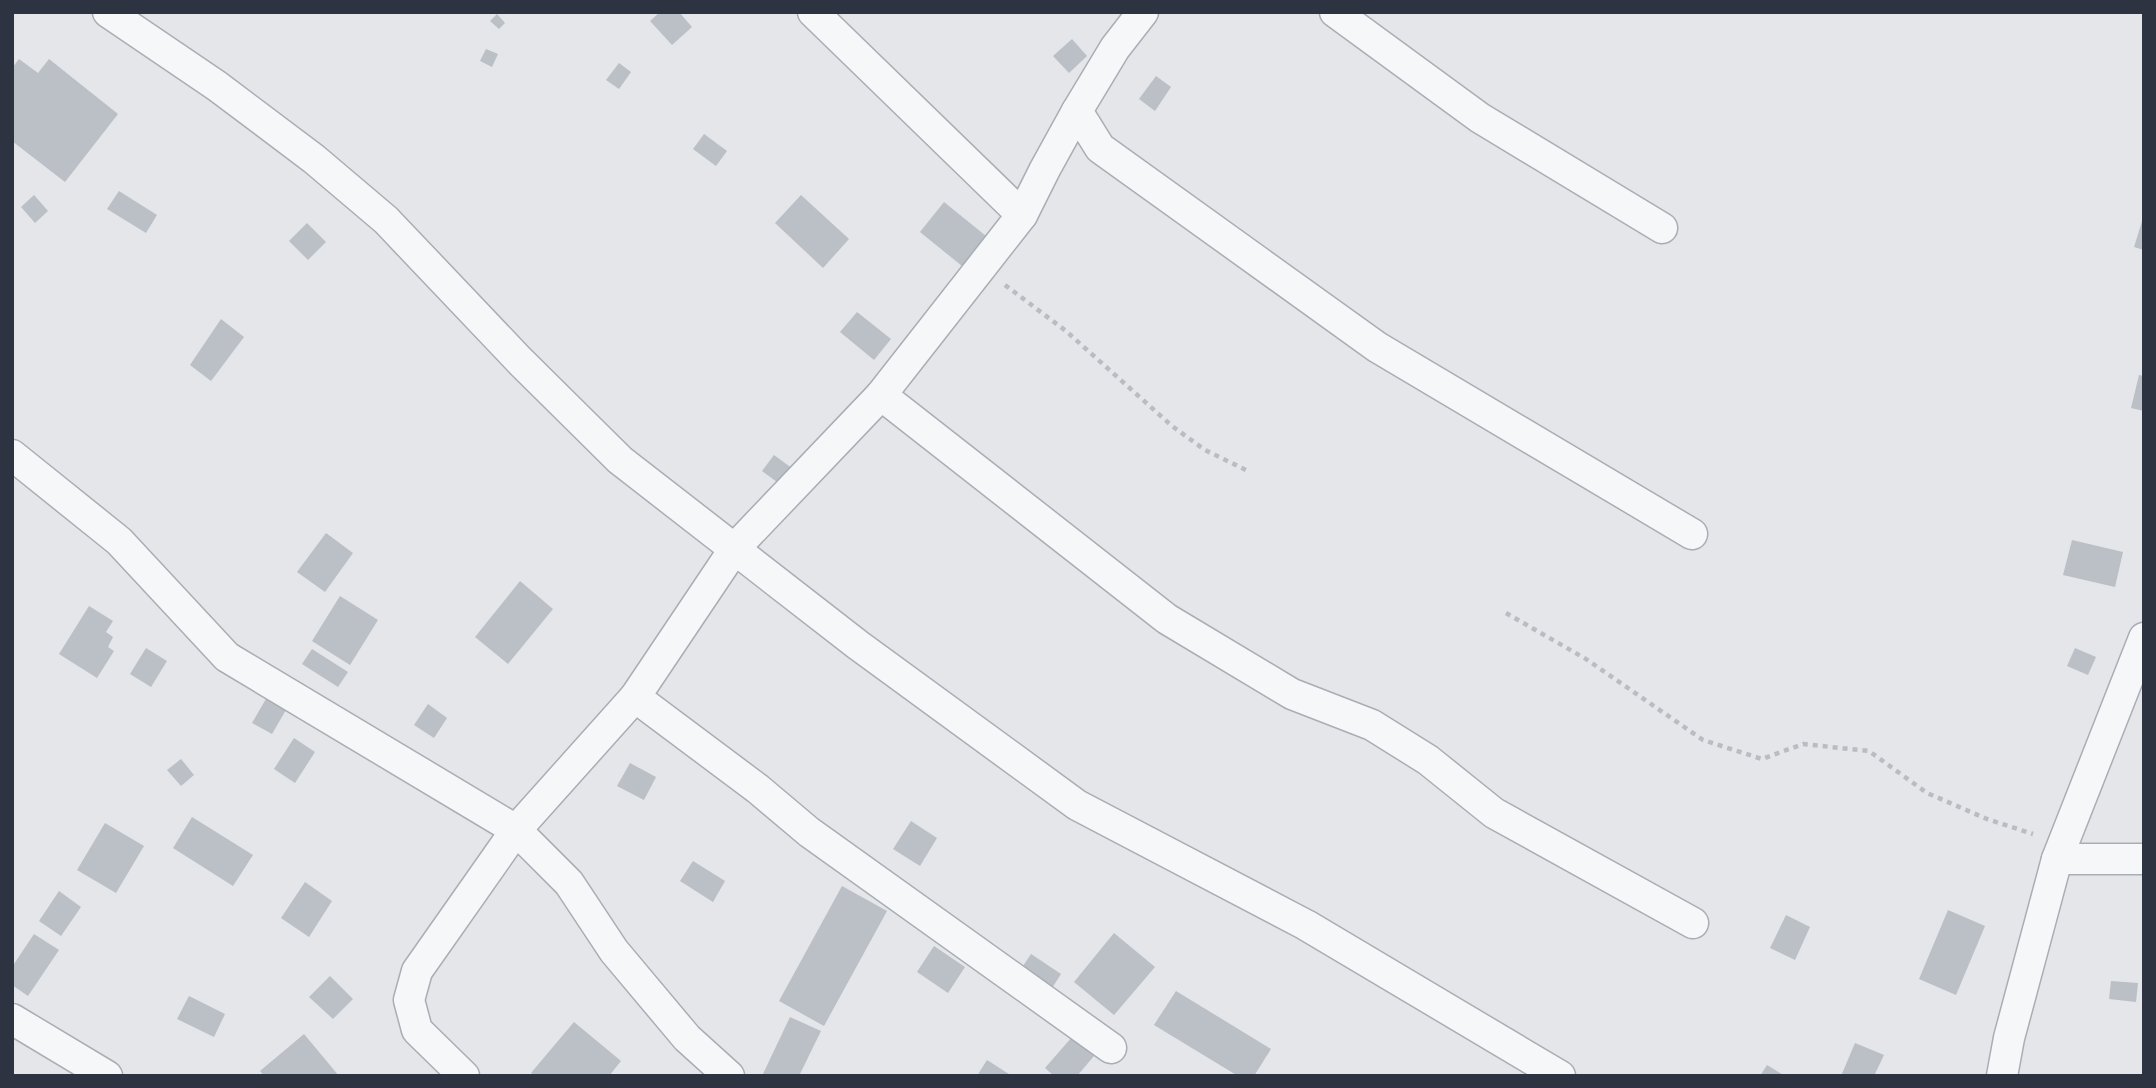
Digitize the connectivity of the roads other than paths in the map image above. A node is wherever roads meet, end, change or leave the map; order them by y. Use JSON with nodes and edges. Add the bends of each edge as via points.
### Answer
{"nodes":[{"id":1,"x":108,"y":12,"type":"edge"},
{"id":2,"x":813,"y":12,"type":"edge"},
{"id":3,"x":1143,"y":12,"type":"edge"},
{"id":4,"x":1335,"y":12,"type":"edge"},
{"id":5,"x":1077,"y":111,"type":"junction"},
{"id":6,"x":1022,"y":215,"type":"junction"},
{"id":7,"x":1662,"y":228,"type":"dead end"},
{"id":8,"x":881,"y":395,"type":"junction"},
{"id":9,"x":12,"y":455,"type":"edge"},
{"id":10,"x":1692,"y":534,"type":"dead end"},
{"id":11,"x":735,"y":548,"type":"junction"},
{"id":12,"x":2144,"y":638,"type":"edge"},
{"id":13,"x":635,"y":697,"type":"junction"},
{"id":14,"x":516,"y":831,"type":"junction"},
{"id":15,"x":2058,"y":855,"type":"junction"},
{"id":16,"x":2144,"y":859,"type":"edge"},
{"id":17,"x":1693,"y":923,"type":"dead end"},
{"id":18,"x":12,"y":1019,"type":"edge"},
{"id":19,"x":1111,"y":1048,"type":"dead end"},
{"id":20,"x":107,"y":1076,"type":"edge"},
{"id":21,"x":464,"y":1076,"type":"edge"},
{"id":22,"x":729,"y":1076,"type":"edge"},
{"id":23,"x":1560,"y":1076,"type":"edge"},
{"id":24,"x":2002,"y":1076,"type":"edge"}],
"edges":[{"from":1,"to":11,"type":"street","via":[[217,86],[376,211],[620,460]]},
{"from":2,"to":6,"type":"street"},
{"from":3,"to":5,"type":"street"},
{"from":4,"to":7,"type":"street","via":[[1480,118]]},
{"from":5,"to":6,"type":"street"},
{"from":5,"to":10,"type":"street","via":[[1100,148],[1377,347]]},
{"from":6,"to":8,"type":"street"},
{"from":8,"to":11,"type":"street"},
{"from":8,"to":17,"type":"street","via":[[1167,619],[1293,694],[1372,725],[1428,760],[1493,813]]},
{"from":9,"to":14,"type":"street","via":[[119,541],[227,657]]},
{"from":11,"to":13,"type":"street"},
{"from":11,"to":23,"type":"street","via":[[858,645],[1077,805],[1306,925]]},
{"from":12,"to":15,"type":"street"},
{"from":13,"to":14,"type":"street"},
{"from":13,"to":19,"type":"street","via":[[809,832]]},
{"from":14,"to":21,"type":"street","via":[[417,971],[409,1000],[417,1030]]},
{"from":14,"to":22,"type":"street","via":[[569,883],[614,951],[687,1038]]},
{"from":15,"to":16,"type":"street"},
{"from":15,"to":24,"type":"street"},
{"from":18,"to":20,"type":"street"}]}
